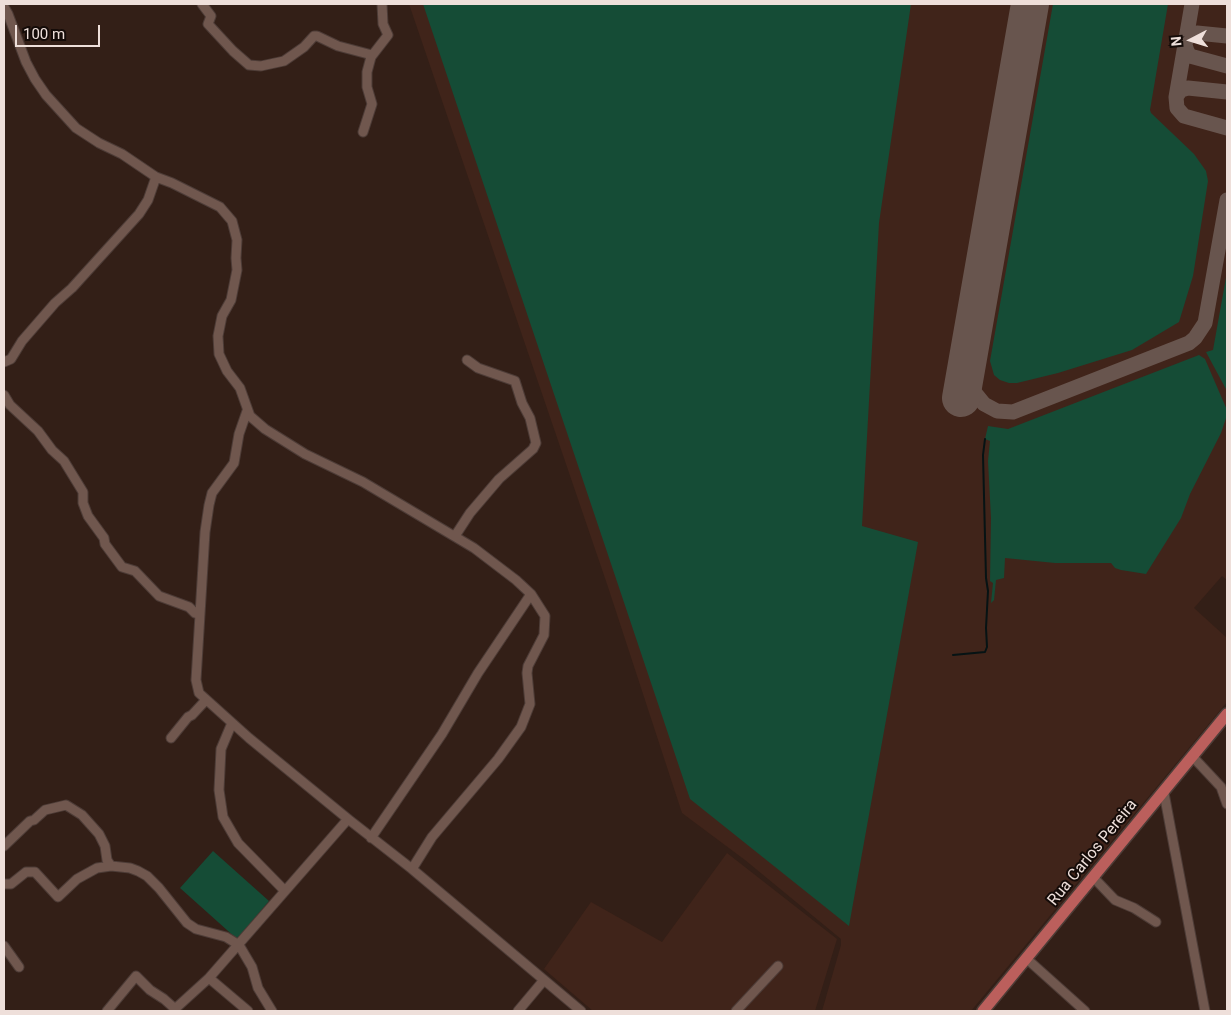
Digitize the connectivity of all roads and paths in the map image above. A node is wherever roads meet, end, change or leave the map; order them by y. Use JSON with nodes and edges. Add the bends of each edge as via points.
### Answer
{"nodes":[{"id":1,"x":202,"y":4,"type":"edge"},
{"id":2,"x":382,"y":4,"type":"edge"},
{"id":3,"x":4,"y":8,"type":"edge"},
{"id":4,"x":372,"y":55,"type":"junction"},
{"id":5,"x":363,"y":132,"type":"dead end"},
{"id":6,"x":156,"y":177,"type":"junction"},
{"id":7,"x":467,"y":360,"type":"dead end"},
{"id":8,"x":4,"y":362,"type":"edge"},
{"id":9,"x":4,"y":395,"type":"edge"},
{"id":10,"x":247,"y":411,"type":"junction"},
{"id":11,"x":455,"y":536,"type":"junction"},
{"id":12,"x":531,"y":594,"type":"junction"},
{"id":13,"x":200,"y":614,"type":"junction"},
{"id":14,"x":206,"y":701,"type":"junction"},
{"id":15,"x":1227,"y":714,"type":"edge"},
{"id":16,"x":232,"y":724,"type":"junction"},
{"id":17,"x":171,"y":738,"type":"dead end"},
{"id":18,"x":1193,"y":757,"type":"junction"},
{"id":19,"x":1164,"y":793,"type":"junction"},
{"id":20,"x":1227,"y":804,"type":"edge"},
{"id":21,"x":348,"y":819,"type":"junction"},
{"id":22,"x":371,"y":838,"type":"junction"},
{"id":23,"x":5,"y":843,"type":"edge"},
{"id":24,"x":111,"y":866,"type":"junction"},
{"id":25,"x":412,"y":869,"type":"junction"},
{"id":26,"x":1094,"y":878,"type":"junction"},
{"id":27,"x":4,"y":884,"type":"edge"},
{"id":28,"x":285,"y":891,"type":"junction"},
{"id":29,"x":1156,"y":922,"type":"dead end"},
{"id":30,"x":239,"y":945,"type":"junction"},
{"id":31,"x":4,"y":946,"type":"edge"},
{"id":32,"x":1027,"y":959,"type":"junction"},
{"id":33,"x":778,"y":966,"type":"dead end"},
{"id":34,"x":19,"y":968,"type":"dead end"},
{"id":35,"x":209,"y":978,"type":"junction"},
{"id":36,"x":544,"y":980,"type":"junction"},
{"id":37,"x":106,"y":1011,"type":"edge"},
{"id":38,"x":248,"y":1011,"type":"edge"},
{"id":39,"x":272,"y":1011,"type":"edge"},
{"id":40,"x":518,"y":1011,"type":"edge"},
{"id":41,"x":581,"y":1011,"type":"edge"},
{"id":42,"x":736,"y":1011,"type":"edge"},
{"id":43,"x":983,"y":1011,"type":"edge"},
{"id":44,"x":1085,"y":1011,"type":"edge"},
{"id":45,"x":1206,"y":1011,"type":"edge"}],
"edges":[{"from":1,"to":4,"type":"street","via":[[211,16],[208,24],[249,65],[284,61],[314,36]]},
{"from":2,"to":4,"type":"street","via":[[383,24],[388,35]]},
{"from":3,"to":6,"type":"street","via":[[34,79],[63,114],[98,143],[122,154]]},
{"from":4,"to":5,"type":"street","via":[[367,87],[372,104]]},
{"from":6,"to":8,"type":"street","via":[[139,214],[55,303],[11,359]]},
{"from":6,"to":10,"type":"street","via":[[220,207],[232,221],[237,240],[237,270],[231,300],[222,316],[219,354],[240,388]]},
{"from":7,"to":11,"type":"street","via":[[478,368],[514,381],[530,418],[536,443],[499,479]]},
{"from":9,"to":13,"type":"street","via":[[64,461],[83,492],[88,516],[122,567],[135,571],[159,596]]},
{"from":10,"to":11,"type":"street","via":[[265,430]]},
{"from":10,"to":13,"type":"street","via":[[234,463],[212,493],[209,504]]},
{"from":11,"to":12,"type":"street"},
{"from":12,"to":22,"type":"street"},
{"from":12,"to":25,"type":"street","via":[[545,616],[545,626],[542,640],[528,666],[528,711],[521,727],[498,759],[432,836]]},
{"from":13,"to":14,"type":"street","via":[[196,680],[199,693]]},
{"from":14,"to":16,"type":"street"},
{"from":14,"to":17,"type":"street"},
{"from":15,"to":18,"type":"main road","name":"Rua Carlos Pereira"},
{"from":16,"to":21,"type":"street"},
{"from":16,"to":28,"type":"street","via":[[221,749],[219,790],[223,816],[238,843]]},
{"from":18,"to":19,"type":"main road","name":"Rua Carlos Pereira"},
{"from":18,"to":20,"type":"street","via":[[1221,788]]},
{"from":19,"to":26,"type":"main road","name":"Rua Carlos Pereira"},
{"from":19,"to":45,"type":"street"},
{"from":21,"to":22,"type":"street"},
{"from":21,"to":28,"type":"street"},
{"from":22,"to":25,"type":"street"},
{"from":23,"to":24,"type":"street","via":[[45,810],[66,805],[82,815],[99,834]]},
{"from":24,"to":27,"type":"street","via":[[87,873],[58,897],[35,872],[26,872],[11,884]]},
{"from":24,"to":30,"type":"street","via":[[143,873],[187,923]]},
{"from":25,"to":36,"type":"street"},
{"from":26,"to":29,"type":"street","via":[[1115,900]]},
{"from":26,"to":32,"type":"main road","name":"Rua Carlos Pereira"},
{"from":28,"to":30,"type":"street"},
{"from":30,"to":35,"type":"street"},
{"from":30,"to":39,"type":"street"},
{"from":31,"to":34,"type":"street"},
{"from":32,"to":43,"type":"main road","name":"Rua Carlos Pereira"},
{"from":32,"to":44,"type":"street"},
{"from":33,"to":42,"type":"street"},
{"from":35,"to":37,"type":"street","via":[[173,1008],[136,976]]},
{"from":35,"to":38,"type":"street"},
{"from":36,"to":40,"type":"street"},
{"from":36,"to":41,"type":"street"}]}
